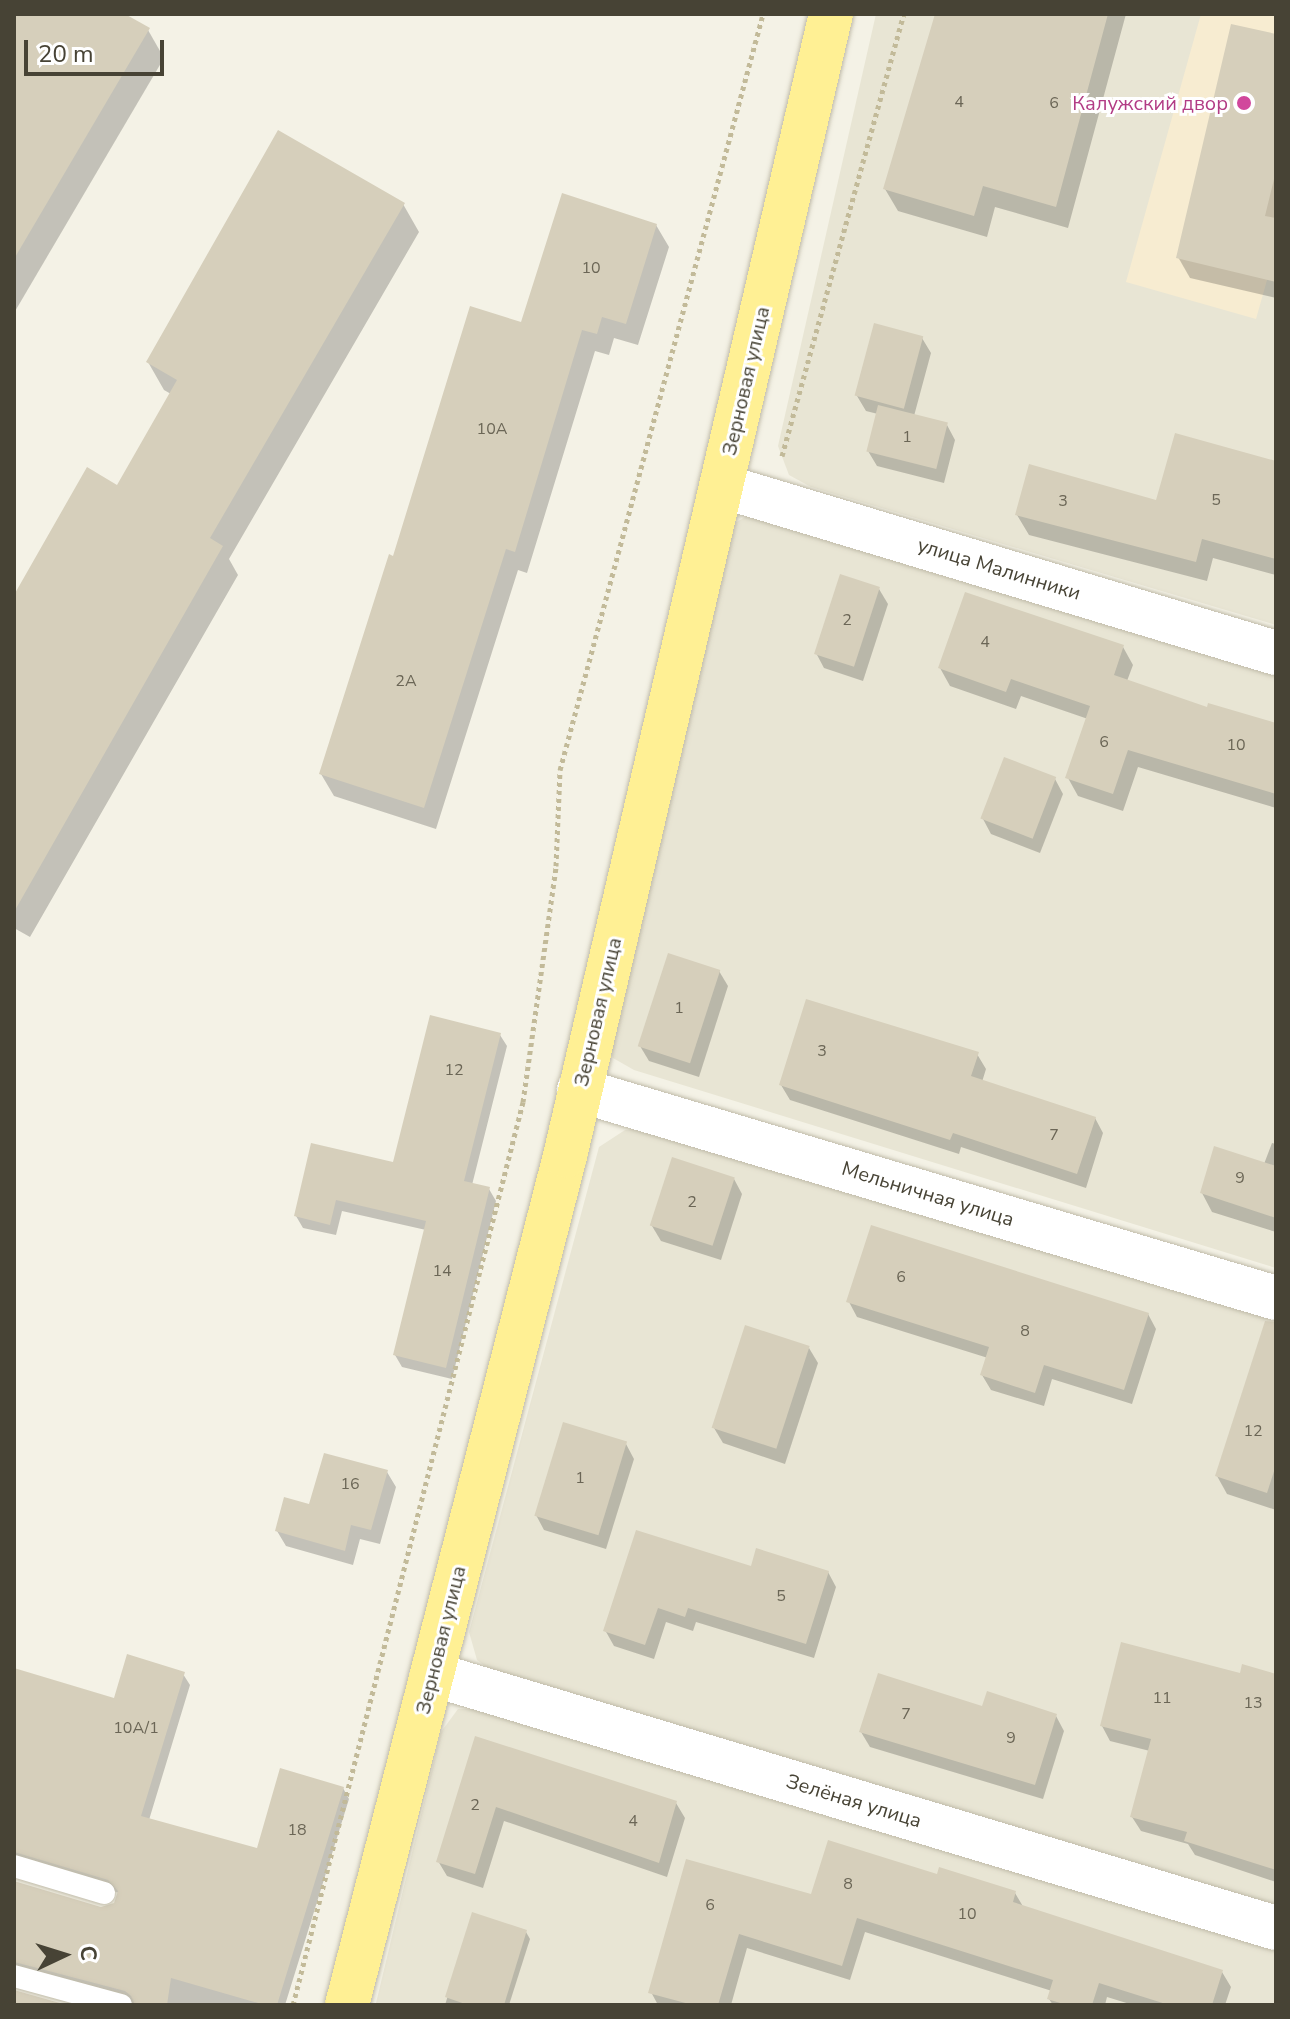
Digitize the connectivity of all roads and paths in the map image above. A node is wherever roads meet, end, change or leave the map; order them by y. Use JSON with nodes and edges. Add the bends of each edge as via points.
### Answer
{"nodes":[{"id":1,"x":763,"y":14,"type":"edge"},
{"id":2,"x":831,"y":14,"type":"edge"},
{"id":3,"x":904,"y":14,"type":"edge"},
{"id":4,"x":722,"y":486,"type":"junction"},
{"id":5,"x":770,"y":499,"type":"junction"},
{"id":6,"x":1276,"y":653,"type":"edge"},
{"id":7,"x":579,"y":1090,"type":"junction"},
{"id":8,"x":1276,"y":1298,"type":"edge"},
{"id":9,"x":432,"y":1674,"type":"junction"},
{"id":10,"x":14,"y":1866,"type":"edge"},
{"id":11,"x":104,"y":1893,"type":"dead end"},
{"id":12,"x":1276,"y":1928,"type":"edge"},
{"id":13,"x":14,"y":1976,"type":"edge"},
{"id":14,"x":121,"y":2005,"type":"edge"},
{"id":15,"x":293,"y":2005,"type":"edge"},
{"id":16,"x":347,"y":2005,"type":"edge"}],
"edges":[{"from":1,"to":15,"type":"path","via":[[560,770],[556,866],[523,1102]]},
{"from":2,"to":4,"type":"main road","name":"Зерновая улица"},
{"from":3,"to":5,"type":"path"},
{"from":4,"to":5,"type":"street","name":"улица Малинники"},
{"from":4,"to":7,"type":"main road","name":"Зерновая улица"},
{"from":5,"to":6,"type":"street","name":"улица Малинники"},
{"from":7,"to":8,"type":"street","name":"Мельничная улица"},
{"from":7,"to":9,"type":"main road","name":"Зерновая улица"},
{"from":9,"to":12,"type":"street","name":"Зелёная улица"},
{"from":9,"to":16,"type":"main road","name":"Зерновая улица"},
{"from":10,"to":11,"type":"lane"},
{"from":13,"to":14,"type":"lane"}]}
